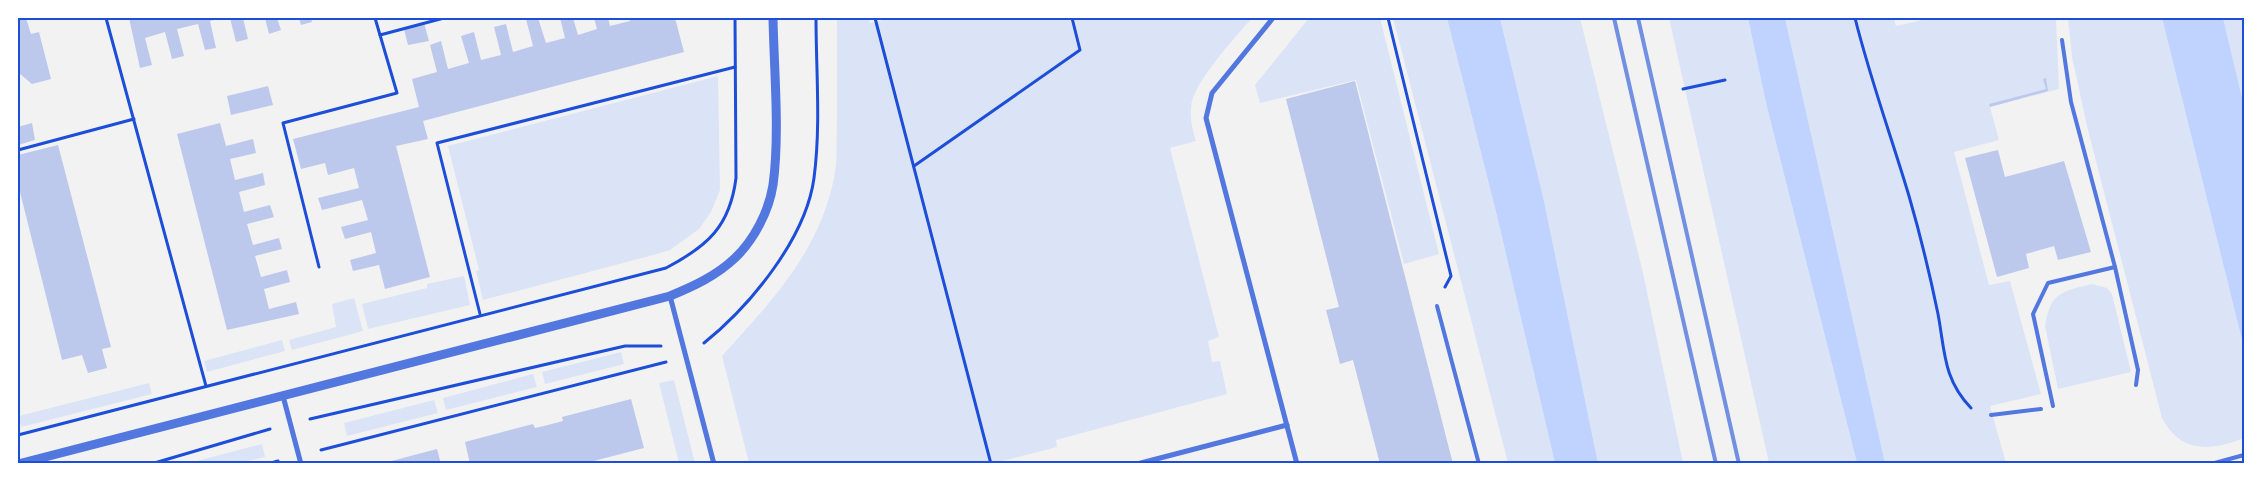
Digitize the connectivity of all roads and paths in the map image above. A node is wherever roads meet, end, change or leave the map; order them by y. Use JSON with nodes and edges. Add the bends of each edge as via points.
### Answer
{"nodes":[{"id":1,"x":106,"y":18,"type":"edge"},
{"id":2,"x":375,"y":18,"type":"edge"},
{"id":3,"x":444,"y":18,"type":"edge"},
{"id":4,"x":735,"y":18,"type":"edge"},
{"id":5,"x":773,"y":18,"type":"edge"},
{"id":6,"x":816,"y":18,"type":"edge"},
{"id":7,"x":875,"y":18,"type":"edge"},
{"id":8,"x":1072,"y":18,"type":"edge"},
{"id":9,"x":1273,"y":18,"type":"edge"},
{"id":10,"x":1388,"y":18,"type":"edge"},
{"id":11,"x":1855,"y":18,"type":"edge"},
{"id":12,"x":380,"y":35,"type":"junction"},
{"id":13,"x":2062,"y":40,"type":"dead end"},
{"id":14,"x":735,"y":67,"type":"junction"},
{"id":15,"x":1724,"y":80,"type":"dead end"},
{"id":16,"x":1683,"y":89,"type":"dead end"},
{"id":17,"x":134,"y":119,"type":"junction"},
{"id":18,"x":18,"y":150,"type":"edge"},
{"id":19,"x":914,"y":166,"type":"junction"},
{"id":20,"x":319,"y":267,"type":"dead end"},
{"id":21,"x":2115,"y":267,"type":"junction"},
{"id":22,"x":670,"y":296,"type":"junction"},
{"id":23,"x":1437,"y":306,"type":"joint"},
{"id":24,"x":480,"y":314,"type":"junction"},
{"id":25,"x":683,"y":341,"type":"junction"},
{"id":26,"x":688,"y":356,"type":"junction"},
{"id":27,"x":206,"y":385,"type":"junction"},
{"id":28,"x":2136,"y":385,"type":"dead end"},
{"id":29,"x":283,"y":396,"type":"junction"},
{"id":30,"x":2053,"y":406,"type":"dead end"},
{"id":31,"x":2041,"y":409,"type":"dead end"},
{"id":32,"x":213,"y":413,"type":"junction"},
{"id":33,"x":1991,"y":415,"type":"joint"},
{"id":34,"x":290,"y":424,"type":"junction"},
{"id":35,"x":1287,"y":425,"type":"junction"},
{"id":36,"x":18,"y":435,"type":"edge"},
{"id":37,"x":299,"y":455,"type":"junction"},
{"id":38,"x":2244,"y":455,"type":"edge"},
{"id":39,"x":18,"y":464,"type":"edge"},
{"id":40,"x":151,"y":464,"type":"edge"},
{"id":41,"x":267,"y":464,"type":"edge"},
{"id":42,"x":301,"y":464,"type":"edge"},
{"id":43,"x":714,"y":464,"type":"edge"},
{"id":44,"x":991,"y":464,"type":"edge"},
{"id":45,"x":1137,"y":464,"type":"edge"},
{"id":46,"x":1297,"y":464,"type":"edge"},
{"id":47,"x":1479,"y":464,"type":"edge"},
{"id":48,"x":2211,"y":464,"type":"edge"}],
"edges":[{"from":1,"to":17,"type":"path"},
{"from":2,"to":12,"type":"path"},
{"from":3,"to":12,"type":"path"},
{"from":4,"to":14,"type":"path"},
{"from":5,"to":22,"type":"street","via":[[775,141],[773,185],[767,206],[758,226],[736,258],[705,281]]},
{"from":6,"to":26,"type":"path","via":[[817,142],[811,191],[792,240],[761,284],[715,335]]},
{"from":7,"to":19,"type":"path"},
{"from":8,"to":19,"type":"path","via":[[1080,50]]},
{"from":9,"to":35,"type":"street","via":[[1212,93],[1206,118]]},
{"from":10,"to":23,"type":"path","via":[[1451,276]]},
{"from":11,"to":33,"type":"path","via":[[1909,197],[1938,314],[1950,379],[1959,396],[1977,415]]},
{"from":12,"to":20,"type":"path","via":[[397,93],[283,123]]},
{"from":13,"to":21,"type":"lane","via":[[2072,102]]},
{"from":14,"to":24,"type":"path","via":[[734,199],[717,232],[703,246],[666,268]]},
{"from":14,"to":24,"type":"path","via":[[437,143]]},
{"from":15,"to":16,"type":"path"},
{"from":17,"to":18,"type":"path"},
{"from":17,"to":27,"type":"path"},
{"from":19,"to":44,"type":"path"},
{"from":21,"to":28,"type":"lane","via":[[2138,370]]},
{"from":21,"to":30,"type":"lane","via":[[2048,283],[2033,314]]},
{"from":22,"to":25,"type":"street"},
{"from":22,"to":29,"type":"street"},
{"from":23,"to":47,"type":"lane"},
{"from":24,"to":27,"type":"path"},
{"from":25,"to":26,"type":"street"},
{"from":25,"to":34,"type":"path","via":[[662,346],[625,346]]},
{"from":26,"to":37,"type":"path"},
{"from":26,"to":43,"type":"street"},
{"from":27,"to":32,"type":"path"},
{"from":27,"to":36,"type":"path"},
{"from":29,"to":32,"type":"street"},
{"from":29,"to":34,"type":"street"},
{"from":31,"to":33,"type":"lane"},
{"from":32,"to":39,"type":"street"},
{"from":34,"to":37,"type":"street"},
{"from":34,"to":40,"type":"path"},
{"from":35,"to":45,"type":"street"},
{"from":35,"to":46,"type":"street"},
{"from":37,"to":41,"type":"path"},
{"from":37,"to":42,"type":"street"},
{"from":38,"to":48,"type":"lane"}]}
